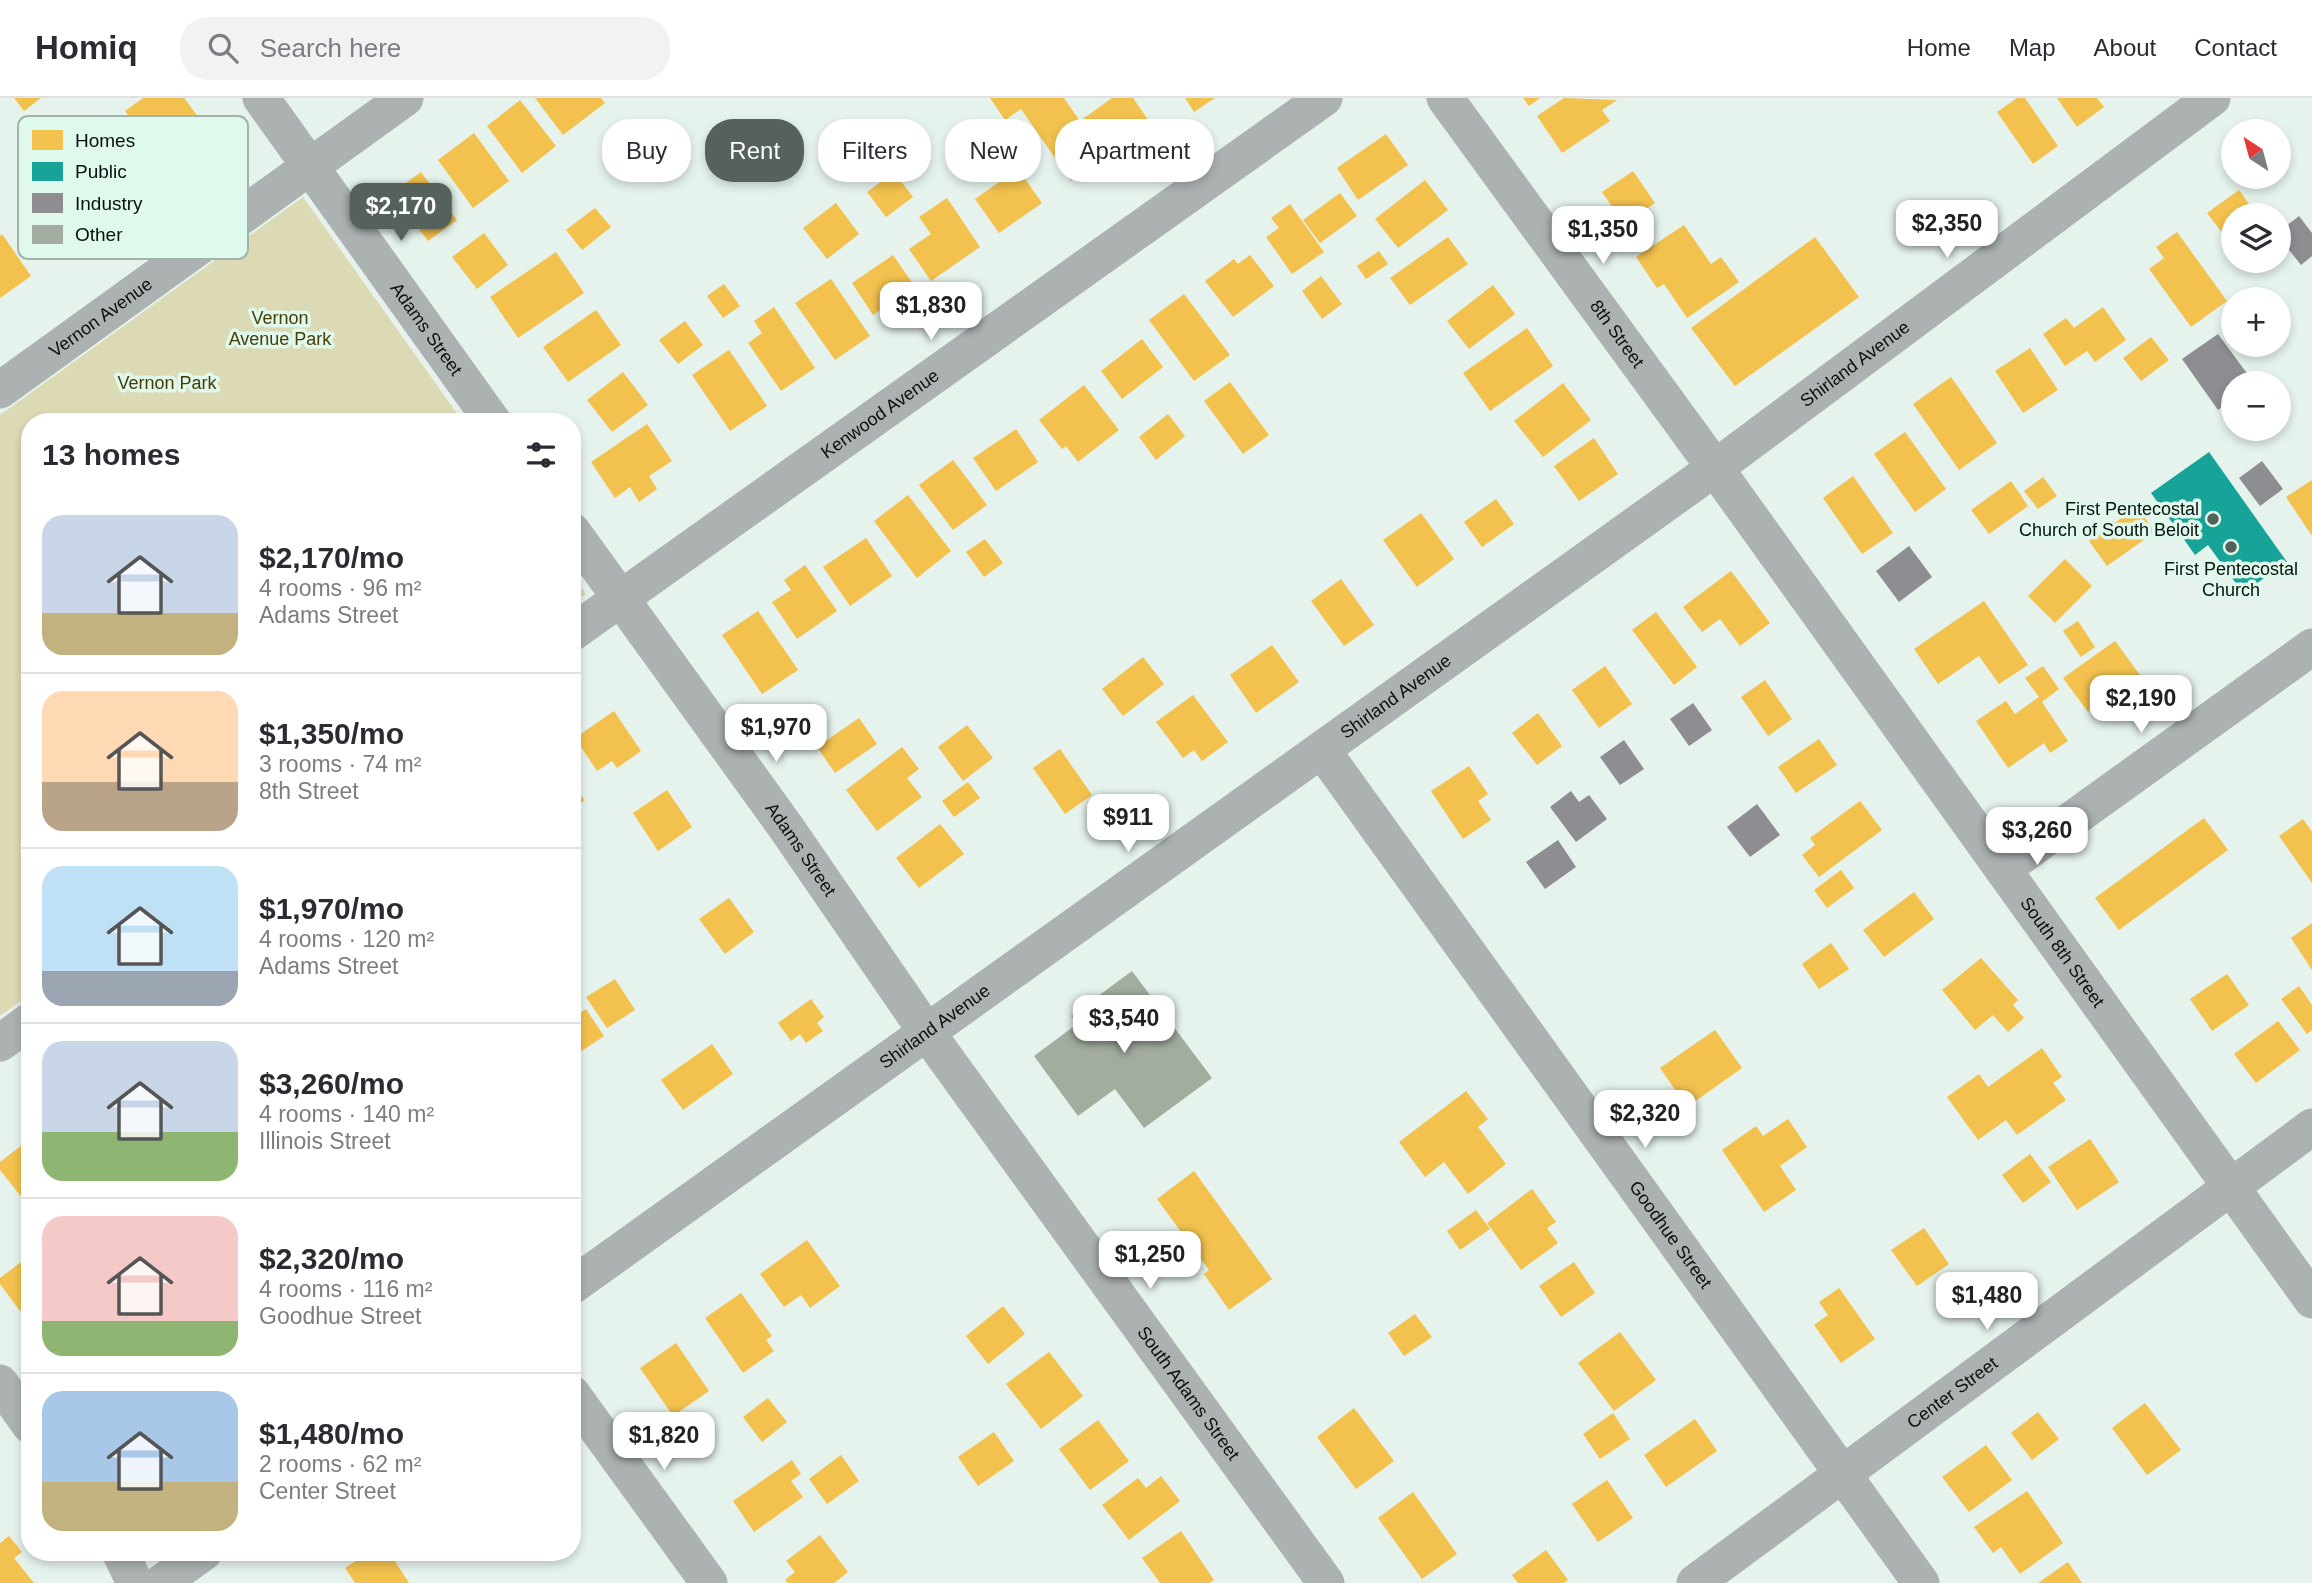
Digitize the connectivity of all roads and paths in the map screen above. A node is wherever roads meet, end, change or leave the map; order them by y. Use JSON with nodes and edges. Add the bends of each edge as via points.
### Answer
{"nodes":[{"id":1,"x":261,"y":98,"type":"edge"},
{"id":2,"x":405,"y":98,"type":"edge"},
{"id":3,"x":1324,"y":98,"type":"edge"},
{"id":4,"x":1445,"y":98,"type":"edge"},
{"id":5,"x":2212,"y":98,"type":"edge"},
{"id":6,"x":310,"y":167,"type":"junction"},
{"id":7,"x":248,"y":212,"type":"edge"},
{"id":8,"x":182,"y":259,"type":"edge"},
{"id":9,"x":0,"y":390,"type":"edge"},
{"id":10,"x":488,"y":413,"type":"edge"},
{"id":11,"x":1715,"y":468,"type":"junction"},
{"id":12,"x":581,"y":543,"type":"edge"},
{"id":13,"x":621,"y":598,"type":"junction"},
{"id":14,"x":581,"y":627,"type":"edge"},
{"id":15,"x":2312,"y":647,"type":"edge"},
{"id":16,"x":1322,"y":750,"type":"junction"},
{"id":17,"x":2003,"y":869,"type":"junction"},
{"id":18,"x":21,"y":1028,"type":"edge"},
{"id":19,"x":928,"y":1034,"type":"junction"},
{"id":20,"x":0,"y":1043,"type":"edge"},
{"id":21,"x":2312,"y":1127,"type":"edge"},
{"id":22,"x":2228,"y":1187,"type":"junction"},
{"id":23,"x":581,"y":1280,"type":"edge"},
{"id":24,"x":2312,"y":1300,"type":"edge"},
{"id":25,"x":0,"y":1383,"type":"edge"},
{"id":26,"x":581,"y":1406,"type":"edge"},
{"id":27,"x":21,"y":1412,"type":"edge"},
{"id":28,"x":1843,"y":1474,"type":"junction"},
{"id":29,"x":124,"y":1561,"type":"edge"},
{"id":30,"x":192,"y":1561,"type":"edge"},
{"id":31,"x":135,"y":1583,"type":"edge"},
{"id":32,"x":161,"y":1583,"type":"edge"},
{"id":33,"x":709,"y":1583,"type":"edge"},
{"id":34,"x":1326,"y":1583,"type":"edge"},
{"id":35,"x":1695,"y":1583,"type":"edge"},
{"id":36,"x":1921,"y":1583,"type":"edge"}],
"edges":[{"from":1,"to":6,"type":"street","name":"Adams Street"},
{"from":2,"to":6,"type":"street","name":"Vernon Avenue"},
{"from":3,"to":13,"type":"street","name":"Kenwood Avenue"},
{"from":4,"to":11,"type":"street","name":"8th Street"},
{"from":5,"to":11,"type":"street","name":"Shirland Avenue"},
{"from":6,"to":7,"type":"street","name":"Vernon Avenue"},
{"from":6,"to":10,"type":"street","name":"Adams Street"},
{"from":8,"to":9,"type":"street","name":"Vernon Avenue"},
{"from":11,"to":16,"type":"street","name":"Shirland Avenue"},
{"from":11,"to":17,"type":"street","name":"South 8th Street"},
{"from":12,"to":13,"type":"street","name":"Adams Street"},
{"from":13,"to":14,"type":"street","name":"Kenwood Avenue"},
{"from":13,"to":19,"type":"street","name":"Adams Street"},
{"from":15,"to":17,"type":"street"},
{"from":16,"to":19,"type":"street","name":"Shirland Avenue"},
{"from":16,"to":28,"type":"street","name":"Goodhue Street"},
{"from":17,"to":22,"type":"street","name":"South 8th Street"},
{"from":18,"to":20,"type":"street"},
{"from":19,"to":23,"type":"street","name":"Shirland Avenue"},
{"from":19,"to":34,"type":"street","name":"South Adams Street"},
{"from":21,"to":22,"type":"street","name":"Center Street"},
{"from":22,"to":24,"type":"street","name":"South 8th Street"},
{"from":22,"to":28,"type":"street","name":"Center Street"},
{"from":25,"to":27,"type":"street"},
{"from":26,"to":33,"type":"street"},
{"from":28,"to":35,"type":"street","name":"Center Street"},
{"from":28,"to":36,"type":"street","name":"Goodhue Street"},
{"from":29,"to":31,"type":"street"},
{"from":30,"to":32,"type":"street"}]}
